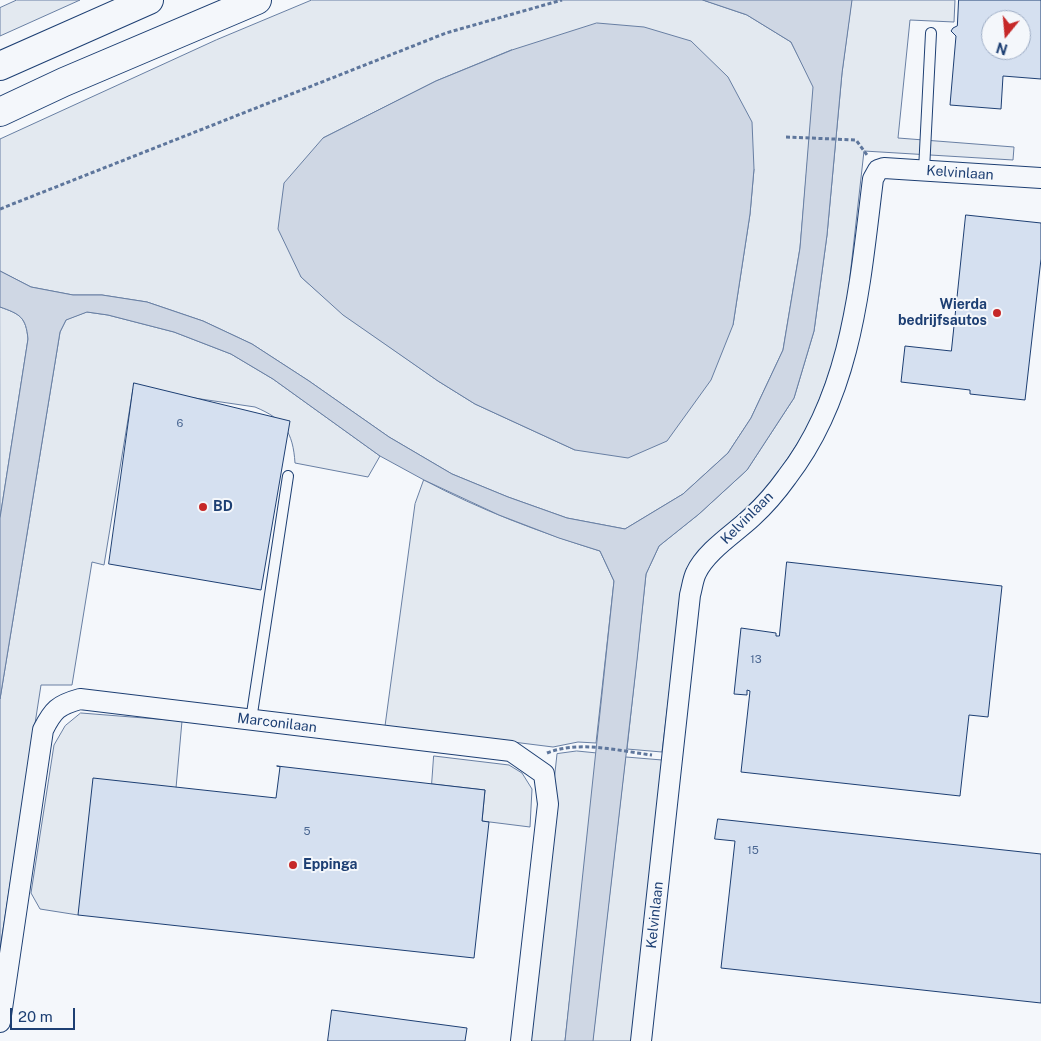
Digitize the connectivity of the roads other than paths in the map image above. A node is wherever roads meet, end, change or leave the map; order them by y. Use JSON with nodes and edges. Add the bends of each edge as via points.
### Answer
{"nodes":[{"id":1,"x":149,"y":0,"type":"edge"},
{"id":2,"x":257,"y":0,"type":"edge"},
{"id":3,"x":931,"y":32,"type":"dead end"},
{"id":4,"x":0,"y":66,"type":"edge"},
{"id":5,"x":0,"y":112,"type":"edge"},
{"id":6,"x":924,"y":170,"type":"junction"},
{"id":7,"x":1041,"y":178,"type":"edge"},
{"id":8,"x":288,"y":476,"type":"dead end"},
{"id":9,"x":252,"y":720,"type":"junction"},
{"id":10,"x":0,"y":1022,"type":"edge"},
{"id":11,"x":521,"y":1041,"type":"edge"},
{"id":12,"x":641,"y":1041,"type":"edge"}],
"edges":[{"from":1,"to":4,"type":"highway"},
{"from":2,"to":5,"type":"highway"},
{"from":3,"to":6,"type":"lane"},
{"from":6,"to":7,"type":"street","name":"Kelvinlaan"},
{"from":6,"to":12,"type":"street","name":"Kelvinlaan","via":[[878,170],[873,179],[857,302],[845,357],[824,418],[788,477],[754,515],[708,556],[696,573],[690,595]]},
{"from":8,"to":9,"type":"lane"},
{"from":9,"to":10,"type":"street","name":"Marconilaan","via":[[80,699],[66,703],[52,713],[43,730]]},
{"from":9,"to":11,"type":"street","name":"Marconilaan","via":[[512,751],[544,774],[548,804]]}]}
